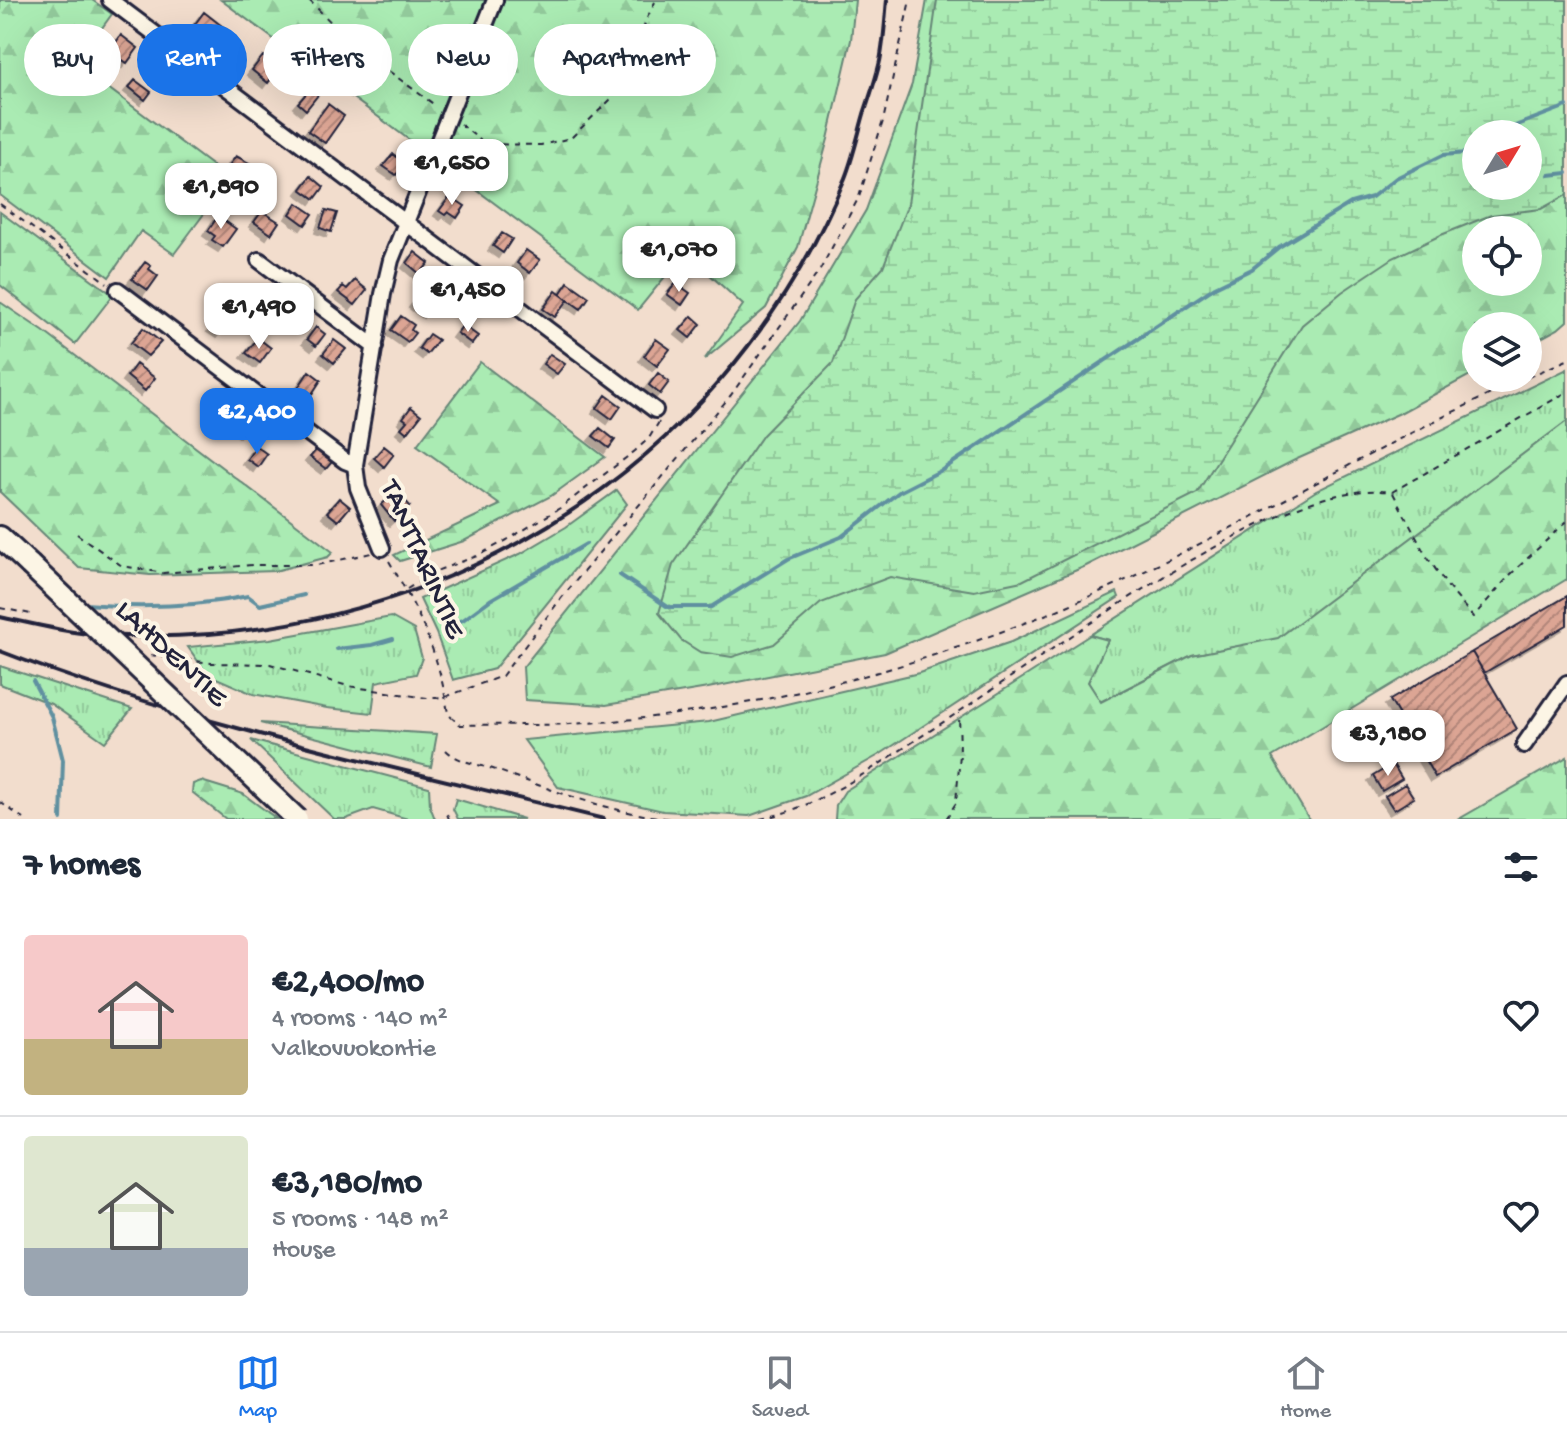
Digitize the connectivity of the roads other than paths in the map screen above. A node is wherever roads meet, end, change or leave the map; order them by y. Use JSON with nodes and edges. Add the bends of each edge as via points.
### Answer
{"nodes":[{"id":1,"x":110,"y":0,"type":"edge"},
{"id":2,"x":495,"y":0,"type":"edge"},
{"id":3,"x":404,"y":224,"type":"junction"},
{"id":4,"x":259,"y":260,"type":"dead end"},
{"id":5,"x":118,"y":290,"type":"road end"},
{"id":6,"x":375,"y":347,"type":"junction"},
{"id":7,"x":655,"y":410,"type":"road end"},
{"id":8,"x":355,"y":465,"type":"junction"},
{"id":9,"x":0,"y":537,"type":"edge"},
{"id":10,"x":382,"y":548,"type":"road end"},
{"id":11,"x":1567,"y":683,"type":"edge"},
{"id":12,"x":1524,"y":745,"type":"dead end"},
{"id":13,"x":297,"y":819,"type":"edge"}],
"edges":[{"from":1,"to":3,"type":"street"},
{"from":2,"to":3,"type":"street","name":"TANTTARINTIE"},
{"from":3,"to":6,"type":"street","name":"TANTTARINTIE","via":[[383,294]]},
{"from":3,"to":7,"type":"street"},
{"from":4,"to":6,"type":"street"},
{"from":5,"to":8,"type":"street"},
{"from":6,"to":8,"type":"street","name":"TANTTARINTIE"},
{"from":8,"to":10,"type":"street","name":"TANTTARINTIE","via":[[358,488]]},
{"from":9,"to":13,"type":"highway","name":"LAHDENTIE","bridge":true},
{"from":11,"to":12,"type":"street"}]}
